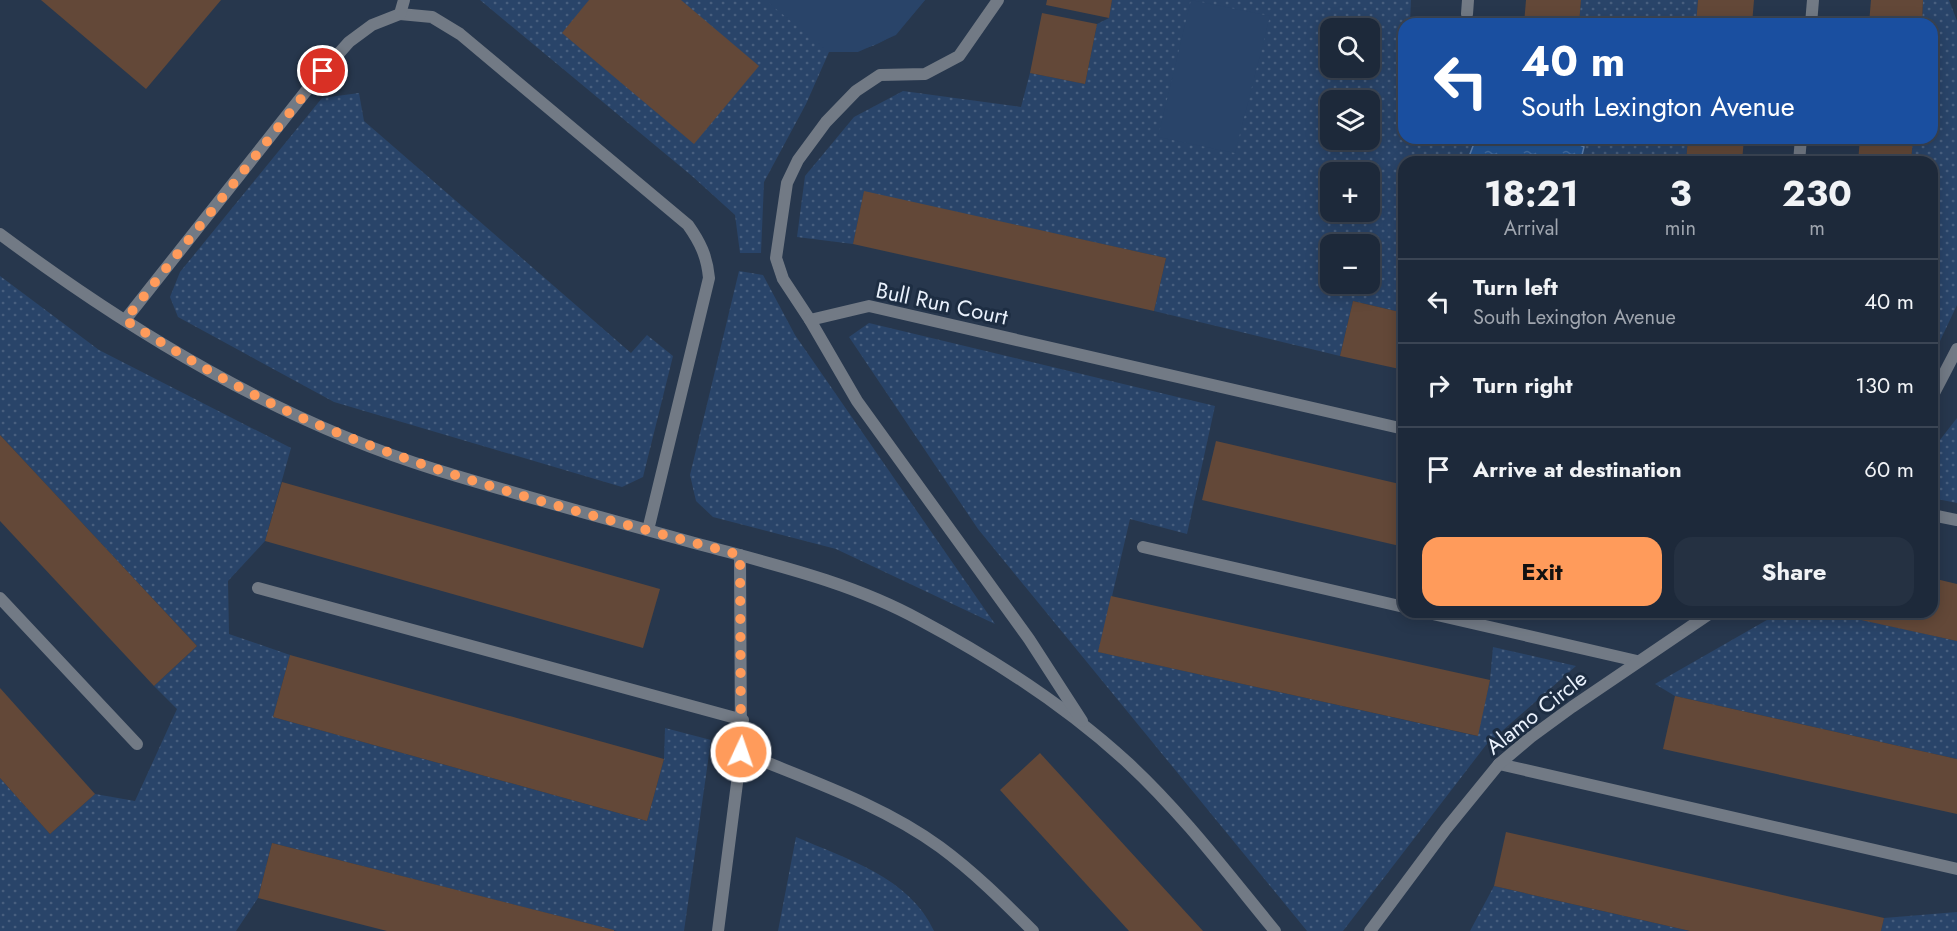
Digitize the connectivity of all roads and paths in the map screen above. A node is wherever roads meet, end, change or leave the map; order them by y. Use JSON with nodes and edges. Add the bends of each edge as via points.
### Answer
{"nodes":[{"id":1,"x":404,"y":0,"type":"edge"},
{"id":2,"x":998,"y":0,"type":"edge"},
{"id":3,"x":1468,"y":0,"type":"edge"},
{"id":4,"x":1813,"y":0,"type":"edge"},
{"id":5,"x":400,"y":14,"type":"junction"},
{"id":6,"x":1467,"y":14,"type":"dead end"},
{"id":7,"x":1812,"y":18,"type":"edge"},
{"id":8,"x":0,"y":234,"type":"edge"},
{"id":9,"x":125,"y":320,"type":"junction"},
{"id":10,"x":810,"y":320,"type":"junction"},
{"id":11,"x":1957,"y":349,"type":"edge"},
{"id":12,"x":1938,"y":385,"type":"edge"},
{"id":13,"x":1398,"y":428,"type":"edge"},
{"id":14,"x":1938,"y":515,"type":"edge"},
{"id":15,"x":1957,"y":520,"type":"edge"},
{"id":16,"x":648,"y":530,"type":"junction"},
{"id":17,"x":1143,"y":547,"type":"dead end"},
{"id":18,"x":740,"y":555,"type":"junction"},
{"id":19,"x":258,"y":588,"type":"dead end"},
{"id":20,"x":0,"y":598,"type":"edge"},
{"id":21,"x":1398,"y":606,"type":"edge"},
{"id":22,"x":1450,"y":618,"type":"edge"},
{"id":23,"x":1703,"y":618,"type":"edge"},
{"id":24,"x":1637,"y":661,"type":"junction"},
{"id":25,"x":743,"y":720,"type":"junction"},
{"id":26,"x":1086,"y":727,"type":"junction"},
{"id":27,"x":137,"y":744,"type":"dead end"},
{"id":28,"x":741,"y":752,"type":"junction"},
{"id":29,"x":1499,"y":764,"type":"junction"},
{"id":30,"x":1957,"y":869,"type":"edge"},
{"id":31,"x":718,"y":931,"type":"edge"},
{"id":32,"x":1032,"y":931,"type":"edge"},
{"id":33,"x":1275,"y":931,"type":"edge"},
{"id":34,"x":1370,"y":931,"type":"edge"}],
"edges":[{"from":1,"to":5,"type":"street"},
{"from":2,"to":10,"type":"street","via":[[959,56],[925,74],[880,75],[856,91],[826,122],[798,160],[787,183],[776,258],[783,279]]},
{"from":3,"to":6,"type":"street"},
{"from":4,"to":7,"type":"street"},
{"from":5,"to":9,"type":"street","via":[[372,25],[349,42]]},
{"from":5,"to":16,"type":"street","via":[[432,17],[460,34],[688,225],[701,243],[709,278]]},
{"from":8,"to":9,"type":"street"},
{"from":9,"to":16,"type":"street","via":[[196,364],[309,421],[433,468]]},
{"from":10,"to":13,"type":"street","name":"Bull Run Court","via":[[869,306]]},
{"from":10,"to":26,"type":"street","via":[[857,401],[1029,639]]},
{"from":11,"to":12,"type":"street"},
{"from":14,"to":15,"type":"street"},
{"from":16,"to":18,"type":"street"},
{"from":17,"to":21,"type":"street"},
{"from":18,"to":25,"type":"street"},
{"from":18,"to":26,"type":"street","via":[[837,583],[917,618],[1008,670]]},
{"from":19,"to":25,"type":"street"},
{"from":20,"to":27,"type":"street"},
{"from":22,"to":24,"type":"street"},
{"from":23,"to":24,"type":"street","name":"Alamo Circle"},
{"from":24,"to":29,"type":"street","name":"Alamo Circle"},
{"from":25,"to":28,"type":"street"},
{"from":26,"to":33,"type":"street","via":[[1174,810]]},
{"from":28,"to":31,"type":"street"},
{"from":28,"to":32,"type":"street","via":[[905,825],[988,886]]},
{"from":29,"to":30,"type":"street"},
{"from":29,"to":34,"type":"street","name":"Alamo Circle"}]}
